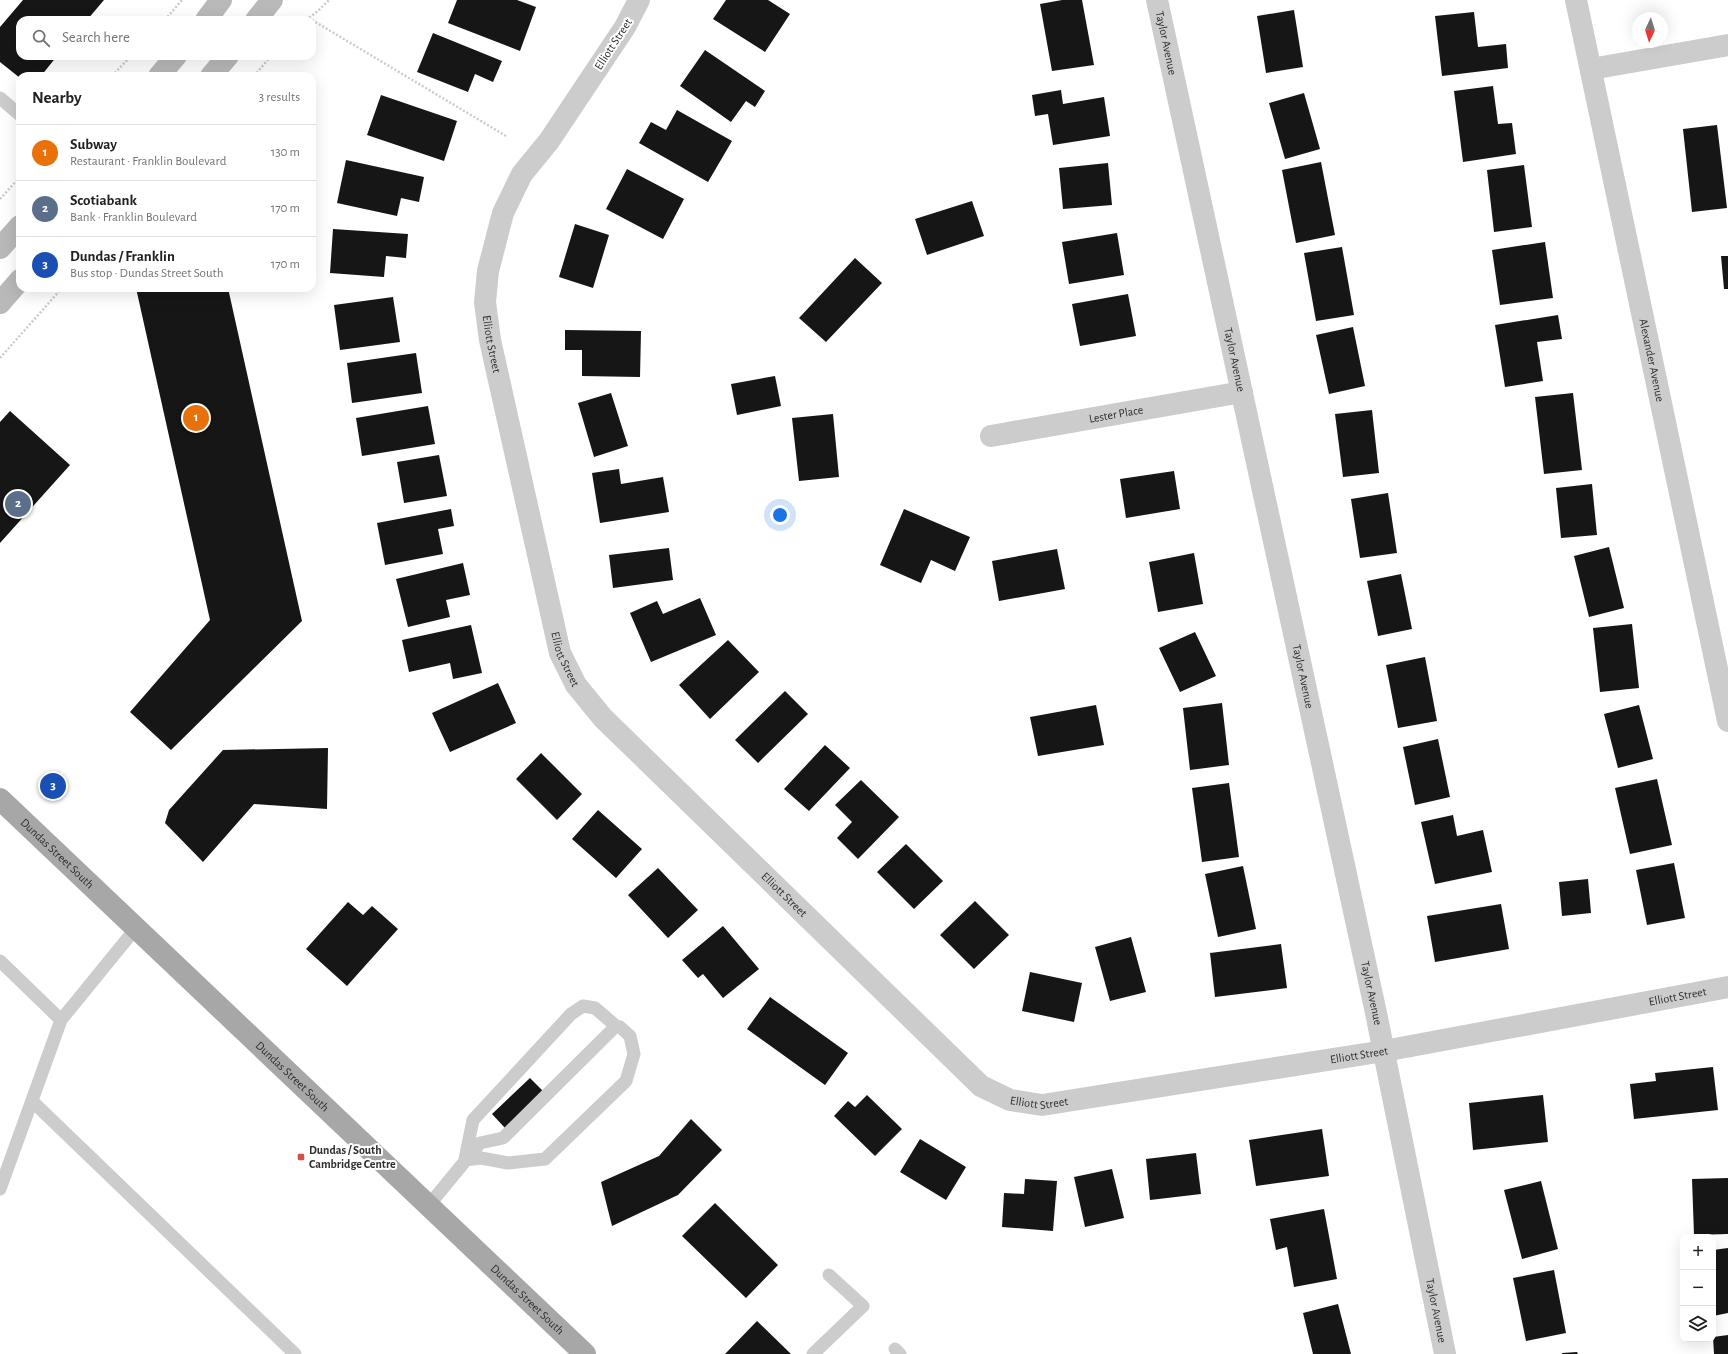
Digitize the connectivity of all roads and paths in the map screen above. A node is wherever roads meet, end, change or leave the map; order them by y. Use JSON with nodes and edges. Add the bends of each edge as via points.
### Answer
{"nodes":[{"id":1,"x":182,"y":0,"type":"edge"},
{"id":2,"x":222,"y":0,"type":"edge"},
{"id":3,"x":272,"y":0,"type":"edge"},
{"id":4,"x":329,"y":0,"type":"edge"},
{"id":5,"x":640,"y":0,"type":"edge"},
{"id":6,"x":1157,"y":0,"type":"edge"},
{"id":7,"x":1576,"y":0,"type":"edge"},
{"id":8,"x":168,"y":16,"type":"edge"},
{"id":9,"x":209,"y":16,"type":"edge"},
{"id":10,"x":259,"y":16,"type":"edge"},
{"id":11,"x":314,"y":16,"type":"edge"},
{"id":12,"x":316,"y":24,"type":"edge"},
{"id":13,"x":1728,"y":45,"type":"edge"},
{"id":14,"x":127,"y":60,"type":"edge"},
{"id":15,"x":173,"y":60,"type":"edge"},
{"id":16,"x":225,"y":60,"type":"edge"},
{"id":17,"x":268,"y":60,"type":"edge"},
{"id":18,"x":1591,"y":69,"type":"junction"},
{"id":19,"x":116,"y":72,"type":"edge"},
{"id":20,"x":162,"y":72,"type":"edge"},
{"id":21,"x":214,"y":72,"type":"edge"},
{"id":22,"x":257,"y":72,"type":"edge"},
{"id":23,"x":0,"y":98,"type":"edge"},
{"id":24,"x":16,"y":112,"type":"edge"},
{"id":25,"x":506,"y":136,"type":"dead end"},
{"id":26,"x":16,"y":181,"type":"edge"},
{"id":27,"x":0,"y":199,"type":"edge"},
{"id":28,"x":16,"y":230,"type":"edge"},
{"id":29,"x":0,"y":248,"type":"edge"},
{"id":30,"x":16,"y":285,"type":"edge"},
{"id":31,"x":58,"y":292,"type":"edge"},
{"id":32,"x":0,"y":303,"type":"edge"},
{"id":33,"x":0,"y":358,"type":"edge"},
{"id":34,"x":1242,"y":392,"type":"junction"},
{"id":35,"x":991,"y":436,"type":"dead end"},
{"id":36,"x":1728,"y":721,"type":"edge"},
{"id":37,"x":0,"y":799,"type":"edge"},
{"id":38,"x":136,"y":928,"type":"junction"},
{"id":39,"x":0,"y":961,"type":"edge"},
{"id":40,"x":1728,"y":987,"type":"edge"},
{"id":41,"x":61,"y":1020,"type":"junction"},
{"id":42,"x":616,"y":1026,"type":"junction"},
{"id":43,"x":1384,"y":1051,"type":"junction"},
{"id":44,"x":32,"y":1101,"type":"junction"},
{"id":45,"x":465,"y":1160,"type":"junction"},
{"id":46,"x":0,"y":1189,"type":"edge"},
{"id":47,"x":429,"y":1205,"type":"junction"},
{"id":48,"x":829,"y":1275,"type":"dead end"},
{"id":49,"x":295,"y":1354,"type":"edge"},
{"id":50,"x":585,"y":1354,"type":"edge"},
{"id":51,"x":813,"y":1354,"type":"edge"},
{"id":52,"x":1445,"y":1354,"type":"edge"}],
"edges":[{"from":1,"to":8,"type":"path"},
{"from":2,"to":9,"type":"main road"},
{"from":3,"to":10,"type":"main road"},
{"from":4,"to":11,"type":"path"},
{"from":5,"to":43,"type":"street","name":"Elliott Street","via":[[549,140],[522,174],[503,213],[488,271],[485,302],[490,340],[560,653],[576,685],[603,718],[981,1086],[1010,1100],[1042,1105]]},
{"from":6,"to":34,"type":"street","name":"Taylor Avenue"},
{"from":7,"to":18,"type":"street","name":"Alexander Avenue"},
{"from":12,"to":25,"type":"path"},
{"from":13,"to":18,"type":"street"},
{"from":14,"to":19,"type":"path"},
{"from":15,"to":20,"type":"main road"},
{"from":16,"to":21,"type":"main road"},
{"from":17,"to":22,"type":"path"},
{"from":18,"to":36,"type":"street","name":"Alexander Avenue"},
{"from":23,"to":24,"type":"lane"},
{"from":26,"to":27,"type":"path"},
{"from":28,"to":29,"type":"main road"},
{"from":30,"to":32,"type":"main road"},
{"from":31,"to":33,"type":"path"},
{"from":34,"to":35,"type":"street","name":"Lester Place"},
{"from":34,"to":43,"type":"street","name":"Taylor Avenue"},
{"from":37,"to":38,"type":"main road","name":"Dundas Street South"},
{"from":38,"to":41,"type":"lane"},
{"from":38,"to":47,"type":"main road","name":"Dundas Street South"},
{"from":39,"to":41,"type":"lane"},
{"from":40,"to":43,"type":"street","name":"Elliott Street"},
{"from":41,"to":44,"type":"lane"},
{"from":42,"to":45,"type":"lane","via":[[503,1138],[480,1143]]},
{"from":42,"to":45,"type":"lane","via":[[595,1008],[583,1006],[571,1014],[473,1120]]},
{"from":42,"to":45,"type":"lane","via":[[630,1036],[634,1054],[626,1081],[545,1159],[508,1162],[481,1158]]},
{"from":43,"to":52,"type":"street","name":"Taylor Avenue"},
{"from":44,"to":46,"type":"lane"},
{"from":44,"to":49,"type":"lane"},
{"from":45,"to":47,"type":"lane"},
{"from":47,"to":50,"type":"main road","name":"Dundas Street South"},
{"from":48,"to":51,"type":"lane","via":[[863,1306]]}]}
